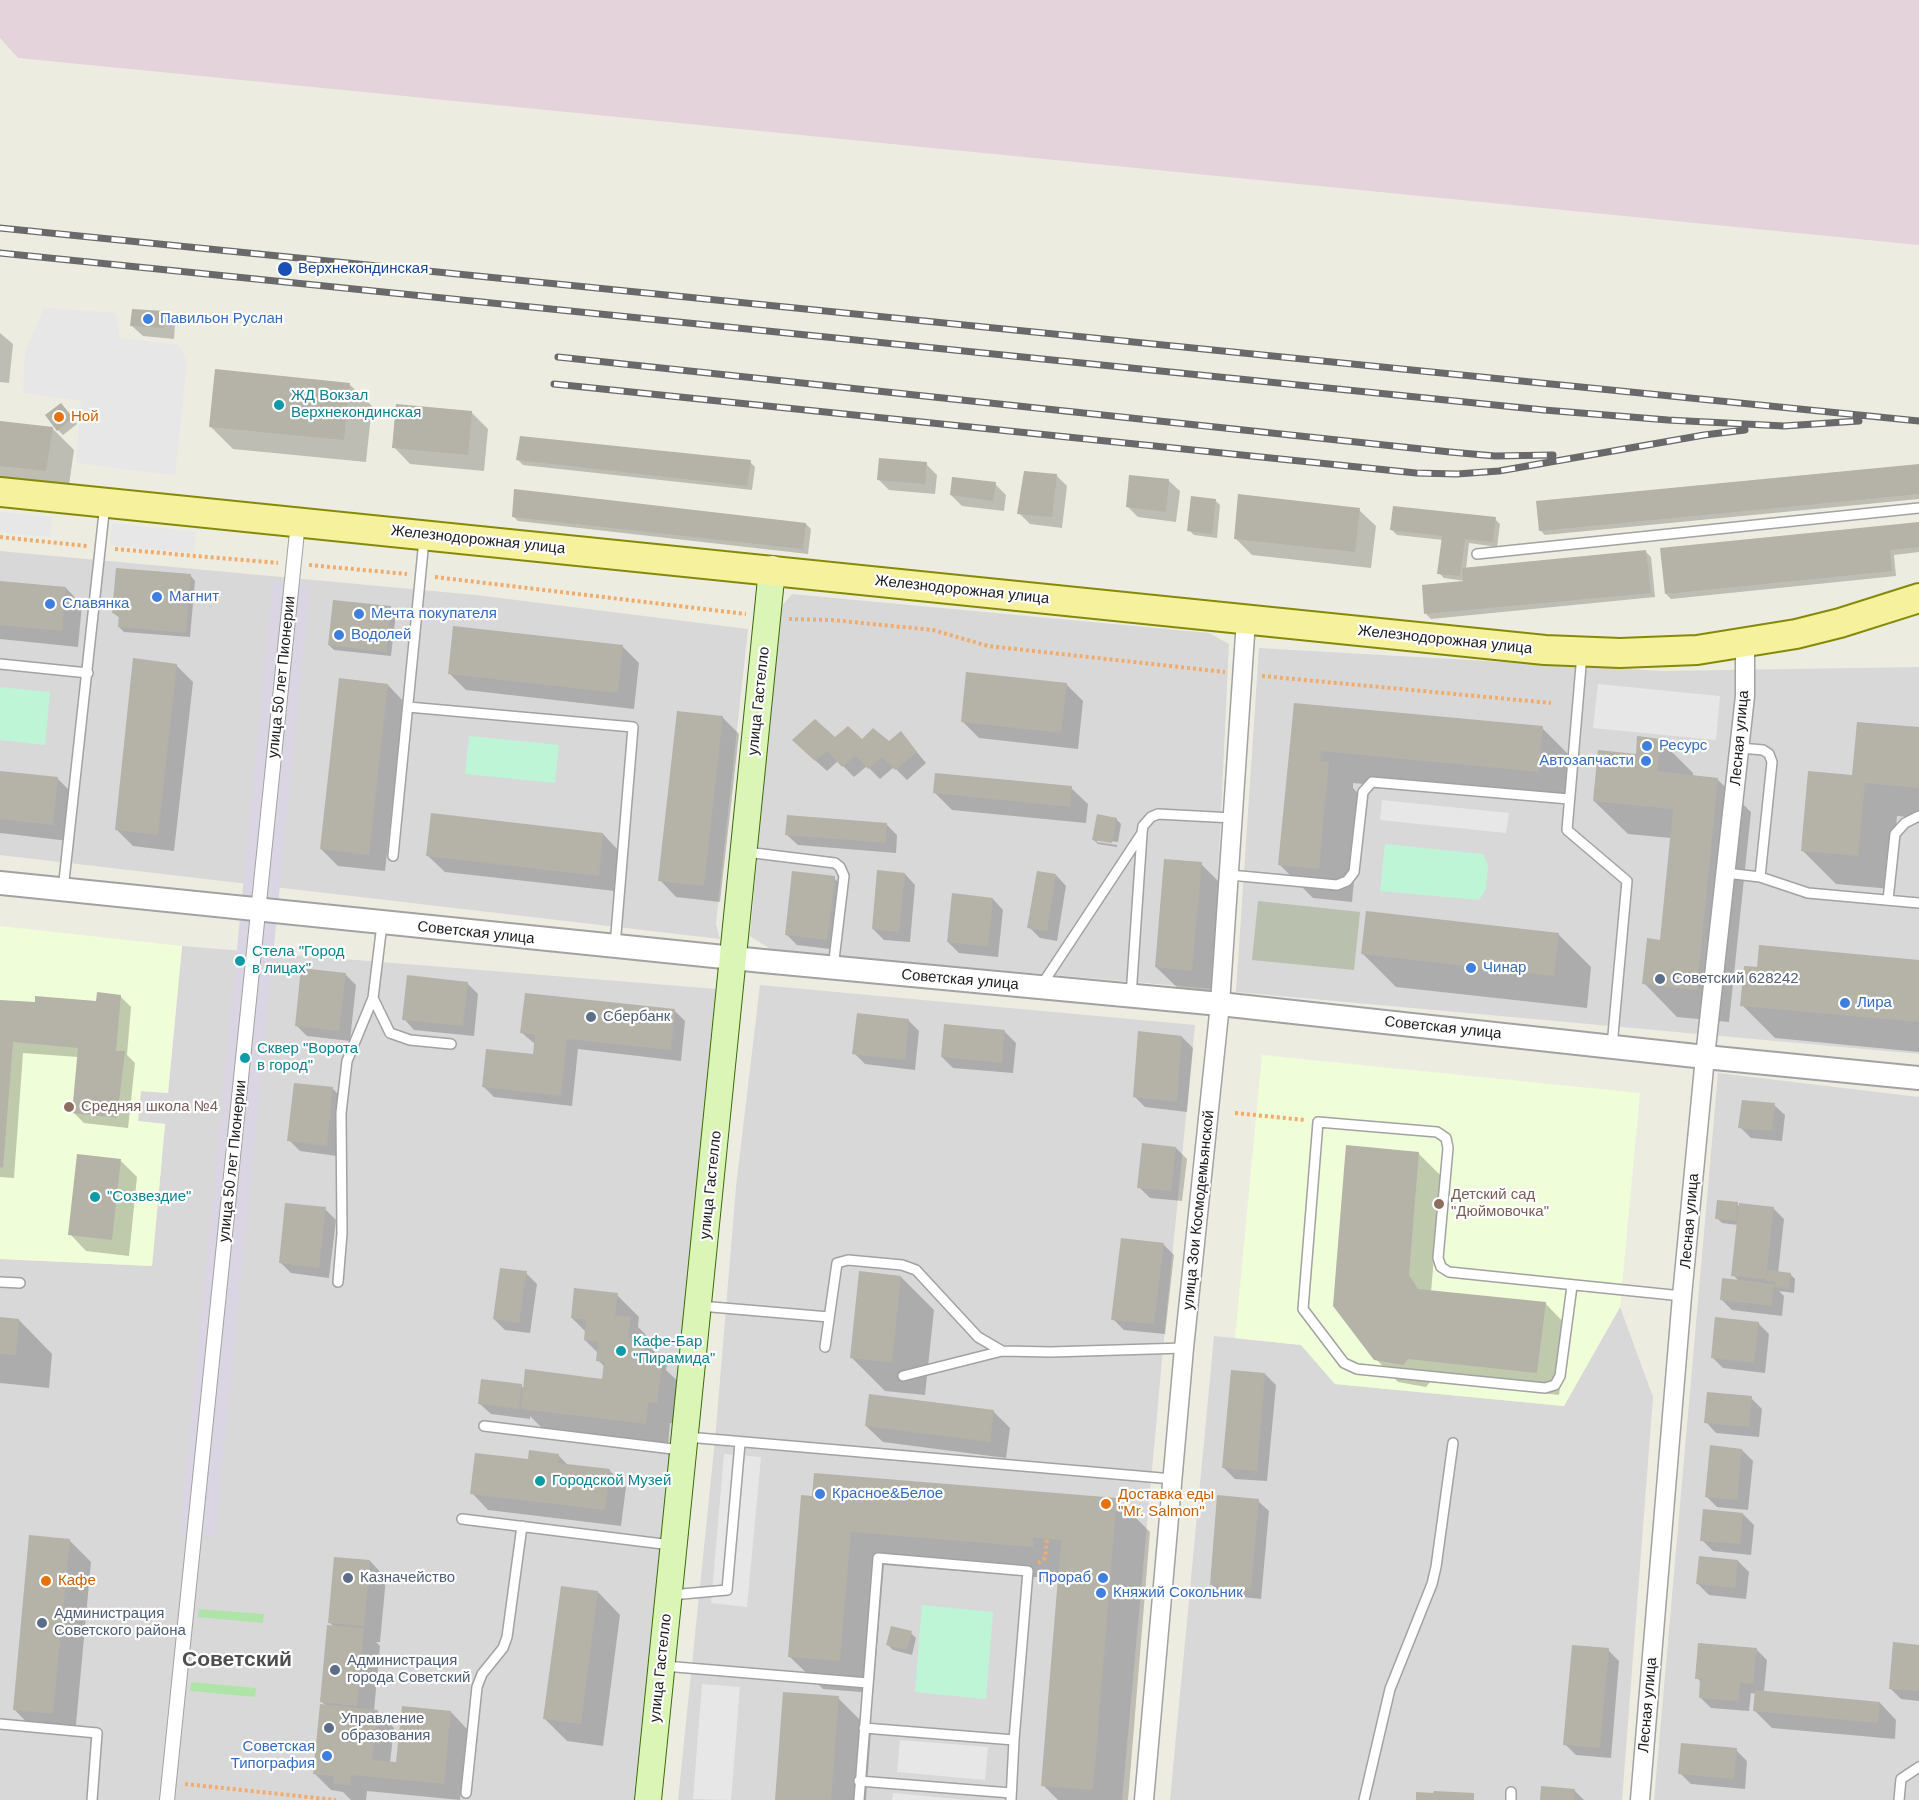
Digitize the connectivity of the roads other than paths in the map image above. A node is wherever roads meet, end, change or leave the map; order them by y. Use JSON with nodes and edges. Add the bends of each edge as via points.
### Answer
{"nodes":[{"id":1,"x":0,"y":492,"type":"edge"},
{"id":2,"x":105,"y":502,"type":"junction"},
{"id":3,"x":1919,"y":508,"type":"edge"},
{"id":4,"x":298,"y":522,"type":"junction"},
{"id":5,"x":424,"y":534,"type":"junction"},
{"id":6,"x":1477,"y":554,"type":"dead end"},
{"id":7,"x":772,"y":569,"type":"junction"},
{"id":8,"x":1919,"y":598,"type":"edge"},
{"id":9,"x":1246,"y":620,"type":"junction"},
{"id":10,"x":1745,"y":643,"type":"junction"},
{"id":11,"x":1582,"y":652,"type":"junction"},
{"id":12,"x":0,"y":664,"type":"edge"},
{"id":13,"x":88,"y":673,"type":"junction"},
{"id":14,"x":408,"y":707,"type":"junction"},
{"id":15,"x":1740,"y":748,"type":"junction"},
{"id":16,"x":1569,"y":799,"type":"junction"},
{"id":17,"x":1919,"y":816,"type":"edge"},
{"id":18,"x":1233,"y":818,"type":"junction"},
{"id":19,"x":1142,"y":833,"type":"junction"},
{"id":20,"x":744,"y":851,"type":"junction"},
{"id":21,"x":393,"y":856,"type":"dead end"},
{"id":22,"x":1726,"y":873,"type":"junction"},
{"id":23,"x":1230,"y":875,"type":"junction"},
{"id":24,"x":1760,"y":877,"type":"junction"},
{"id":25,"x":0,"y":883,"type":"edge"},
{"id":26,"x":63,"y":890,"type":"junction"},
{"id":27,"x":1888,"y":900,"type":"junction"},
{"id":28,"x":1919,"y":903,"type":"edge"},
{"id":29,"x":259,"y":909,"type":"junction"},
{"id":30,"x":382,"y":924,"type":"junction"},
{"id":31,"x":615,"y":946,"type":"junction"},
{"id":32,"x":734,"y":958,"type":"junction"},
{"id":33,"x":833,"y":968,"type":"junction"},
{"id":34,"x":1040,"y":987,"type":"junction"},
{"id":35,"x":1131,"y":996,"type":"junction"},
{"id":36,"x":373,"y":998,"type":"junction"},
{"id":37,"x":1220,"y":1004,"type":"junction"},
{"id":38,"x":451,"y":1044,"type":"dead end"},
{"id":39,"x":1612,"y":1046,"type":"junction"},
{"id":40,"x":1705,"y":1057,"type":"junction"},
{"id":41,"x":1919,"y":1078,"type":"edge"},
{"id":42,"x":0,"y":1282,"type":"edge"},
{"id":43,"x":338,"y":1282,"type":"dead end"},
{"id":44,"x":20,"y":1283,"type":"dead end"},
{"id":45,"x":1572,"y":1286,"type":"junction"},
{"id":46,"x":1682,"y":1296,"type":"junction"},
{"id":47,"x":698,"y":1306,"type":"junction"},
{"id":48,"x":829,"y":1317,"type":"junction"},
{"id":49,"x":825,"y":1347,"type":"dead end"},
{"id":50,"x":1184,"y":1348,"type":"junction"},
{"id":51,"x":1002,"y":1351,"type":"junction"},
{"id":52,"x":903,"y":1376,"type":"dead end"},
{"id":53,"x":484,"y":1426,"type":"dead end"},
{"id":54,"x":740,"y":1443,"type":"junction"},
{"id":55,"x":1454,"y":1443,"type":"dead end"},
{"id":56,"x":684,"y":1444,"type":"junction"},
{"id":57,"x":1173,"y":1479,"type":"junction"},
{"id":58,"x":462,"y":1519,"type":"dead end"},
{"id":59,"x":522,"y":1526,"type":"junction"},
{"id":60,"x":674,"y":1545,"type":"junction"},
{"id":61,"x":669,"y":1596,"type":"junction"},
{"id":62,"x":662,"y":1665,"type":"junction"},
{"id":63,"x":868,"y":1683,"type":"junction"},
{"id":64,"x":0,"y":1724,"type":"edge"},
{"id":65,"x":864,"y":1728,"type":"junction"},
{"id":66,"x":1014,"y":1740,"type":"junction"},
{"id":67,"x":1919,"y":1767,"type":"edge"},
{"id":68,"x":859,"y":1781,"type":"junction"},
{"id":69,"x":466,"y":1793,"type":"dead end"},
{"id":70,"x":1011,"y":1796,"type":"edge"},
{"id":71,"x":92,"y":1800,"type":"edge"},
{"id":72,"x":167,"y":1800,"type":"edge"},
{"id":73,"x":648,"y":1800,"type":"edge"},
{"id":74,"x":859,"y":1800,"type":"edge"},
{"id":75,"x":1144,"y":1800,"type":"edge"},
{"id":76,"x":1364,"y":1800,"type":"edge"},
{"id":77,"x":1640,"y":1800,"type":"edge"},
{"id":78,"x":1899,"y":1800,"type":"edge"}],
"edges":[{"from":1,"to":2,"type":"main road","name":"Железнодорожная улица"},
{"from":2,"to":4,"type":"main road","name":"Железнодорожная улица"},
{"from":2,"to":13,"type":"lane"},
{"from":3,"to":6,"type":"lane"},
{"from":4,"to":5,"type":"main road","name":"Железнодорожная улица"},
{"from":4,"to":29,"type":"street","name":"улица 50 лет Пионерии"},
{"from":5,"to":7,"type":"main road","name":"Железнодорожная улица"},
{"from":5,"to":14,"type":"lane"},
{"from":7,"to":9,"type":"main road","name":"Железнодорожная улица"},
{"from":7,"to":20,"type":"main road","name":"улица Гастелло"},
{"from":8,"to":10,"type":"main road","name":"Железнодорожная улица","via":[[1840,623]]},
{"from":9,"to":11,"type":"main road","name":"Железнодорожная улица"},
{"from":9,"to":18,"type":"street","name":"улица Зои Космодемьянской"},
{"from":10,"to":11,"type":"main road","name":"Железнодорожная улица","via":[[1665,652]]},
{"from":10,"to":15,"type":"street","name":"Лесная улица","via":[[1746,696]]},
{"from":11,"to":16,"type":"lane"},
{"from":12,"to":13,"type":"lane"},
{"from":13,"to":26,"type":"lane"},
{"from":14,"to":21,"type":"lane"},
{"from":14,"to":31,"type":"lane","via":[[633,727]]},
{"from":15,"to":22,"type":"street","name":"Лесная улица"},
{"from":15,"to":24,"type":"lane","via":[[1763,750],[1772,762]]},
{"from":16,"to":23,"type":"lane","via":[[1372,782],[1363,792],[1354,872],[1347,881],[1337,885]]},
{"from":16,"to":39,"type":"lane","via":[[1566,830],[1627,881]]},
{"from":17,"to":27,"type":"lane","via":[[1895,834]]},
{"from":18,"to":19,"type":"lane","via":[[1158,814],[1143,826]]},
{"from":18,"to":23,"type":"street","name":"улица Зои Космодемьянской"},
{"from":19,"to":34,"type":"lane"},
{"from":19,"to":35,"type":"lane"},
{"from":20,"to":32,"type":"main road","name":"улица Гастелло"},
{"from":20,"to":33,"type":"lane","via":[[835,863],[840,867],[844,876]]},
{"from":22,"to":24,"type":"lane"},
{"from":22,"to":40,"type":"street","name":"Лесная улица"},
{"from":23,"to":37,"type":"street","name":"улица Зои Космодемьянской"},
{"from":24,"to":27,"type":"lane","via":[[1808,893]]},
{"from":25,"to":26,"type":"street","name":"Советская улица"},
{"from":26,"to":29,"type":"street","name":"Советская улица"},
{"from":27,"to":28,"type":"lane"},
{"from":29,"to":30,"type":"street","name":"Советская улица"},
{"from":29,"to":72,"type":"street","name":"улица 50 лет Пионерии"},
{"from":30,"to":31,"type":"street","name":"Советская улица"},
{"from":30,"to":36,"type":"lane"},
{"from":31,"to":32,"type":"street","name":"Советская улица"},
{"from":32,"to":33,"type":"street","name":"Советская улица"},
{"from":32,"to":47,"type":"main road","name":"улица Гастелло"},
{"from":33,"to":34,"type":"street","name":"Советская улица"},
{"from":34,"to":35,"type":"street","name":"Советская улица"},
{"from":35,"to":37,"type":"street","name":"Советская улица"},
{"from":36,"to":38,"type":"lane","via":[[390,1033],[410,1040]]},
{"from":36,"to":43,"type":"lane","via":[[347,1061],[341,1113],[342,1233]]},
{"from":37,"to":39,"type":"street","name":"Советская улица"},
{"from":37,"to":50,"type":"street","name":"улица Зои Космодемьянской"},
{"from":39,"to":40,"type":"street","name":"Советская улица"},
{"from":40,"to":41,"type":"street","name":"Советская улица"},
{"from":40,"to":46,"type":"street","name":"Лесная улица"},
{"from":42,"to":44,"type":"lane"},
{"from":45,"to":45,"type":"lane","via":[[1560,1376],[1555,1385],[1545,1388],[1357,1369],[1344,1363],[1303,1310],[1318,1122],[1437,1132],[1446,1138],[1448,1148],[1438,1258],[1441,1268]]},
{"from":45,"to":46,"type":"lane"},
{"from":46,"to":77,"type":"street","name":"Лесная улица"},
{"from":47,"to":48,"type":"lane"},
{"from":47,"to":56,"type":"main road","name":"улица Гастелло"},
{"from":48,"to":49,"type":"lane"},
{"from":48,"to":51,"type":"lane","via":[[837,1263],[848,1260],[902,1265],[916,1270],[978,1337]]},
{"from":50,"to":51,"type":"lane"},
{"from":50,"to":57,"type":"street","name":"улица Зои Космодемьянской"},
{"from":51,"to":52,"type":"lane"},
{"from":53,"to":56,"type":"lane"},
{"from":54,"to":56,"type":"lane"},
{"from":54,"to":57,"type":"lane"},
{"from":54,"to":61,"type":"lane","via":[[727,1590]]},
{"from":55,"to":76,"type":"lane","via":[[1437,1567],[1390,1689]]},
{"from":56,"to":60,"type":"main road","name":"улица Гастелло"},
{"from":57,"to":75,"type":"street","name":"улица Зои Космодемьянской"},
{"from":58,"to":59,"type":"lane"},
{"from":59,"to":60,"type":"lane"},
{"from":59,"to":69,"type":"lane","via":[[507,1637],[477,1687]]},
{"from":60,"to":61,"type":"main road","name":"улица Гастелло"},
{"from":61,"to":62,"type":"main road","name":"улица Гастелло"},
{"from":62,"to":63,"type":"lane"},
{"from":62,"to":73,"type":"main road","name":"улица Гастелло"},
{"from":63,"to":65,"type":"lane"},
{"from":63,"to":66,"type":"lane","via":[[878,1558],[1028,1571]]},
{"from":64,"to":71,"type":"lane","via":[[97,1733]]},
{"from":65,"to":66,"type":"lane"},
{"from":65,"to":68,"type":"lane"},
{"from":66,"to":70,"type":"lane"},
{"from":67,"to":78,"type":"lane","via":[[1901,1779]]},
{"from":68,"to":70,"type":"lane"},
{"from":68,"to":74,"type":"lane"}]}
